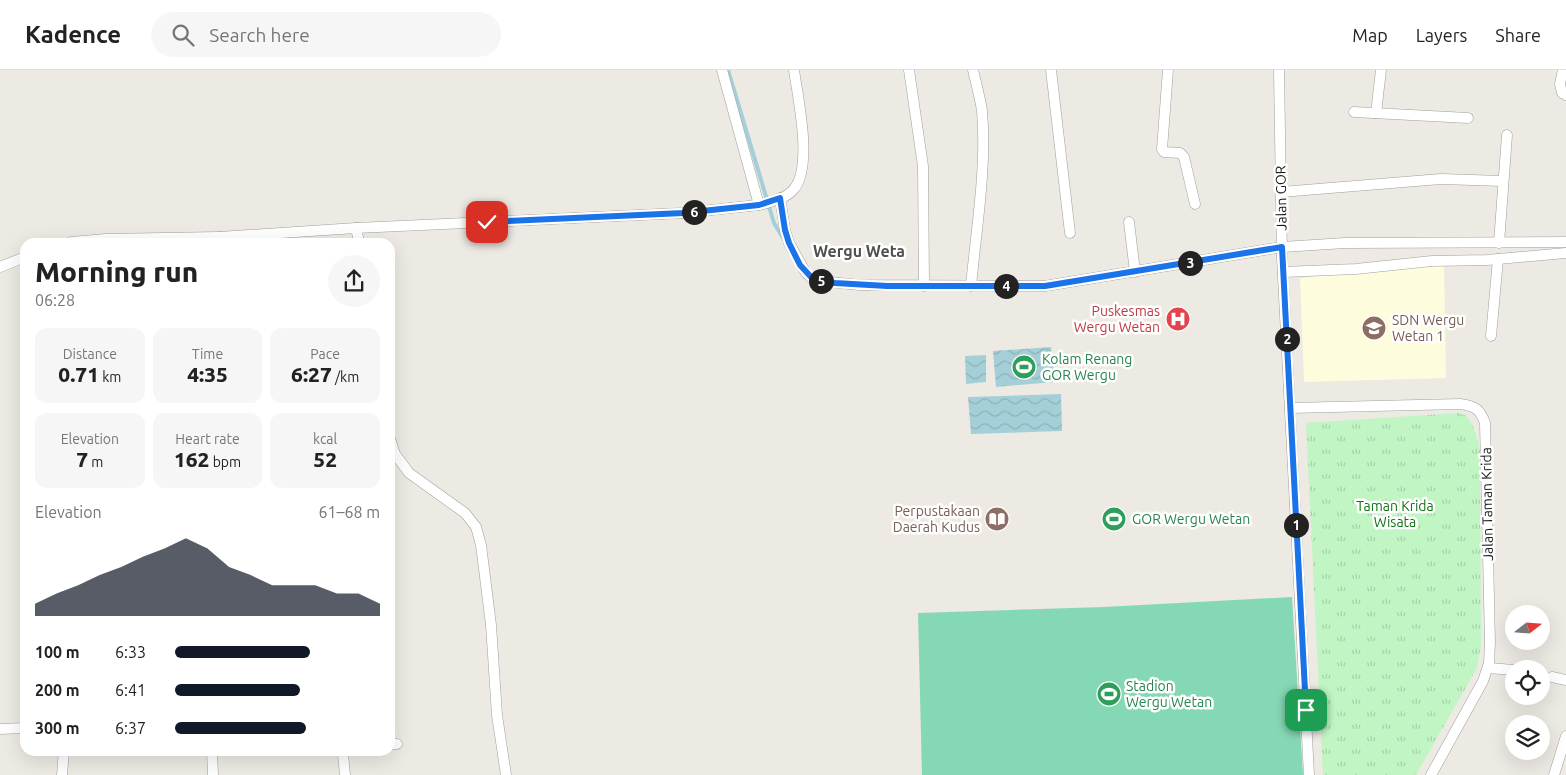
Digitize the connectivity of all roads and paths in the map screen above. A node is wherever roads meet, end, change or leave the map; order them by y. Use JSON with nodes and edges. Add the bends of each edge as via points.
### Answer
{"nodes":[{"id":1,"x":722,"y":70,"type":"edge"},
{"id":2,"x":794,"y":70,"type":"edge"},
{"id":3,"x":908,"y":70,"type":"edge"},
{"id":4,"x":973,"y":70,"type":"edge"},
{"id":5,"x":1051,"y":70,"type":"edge"},
{"id":6,"x":1168,"y":70,"type":"edge"},
{"id":7,"x":1279,"y":70,"type":"edge"},
{"id":8,"x":1381,"y":70,"type":"edge"},
{"id":9,"x":1563,"y":70,"type":"edge"},
{"id":10,"x":1566,"y":95,"type":"edge"},
{"id":11,"x":1354,"y":112,"type":"dead end"},
{"id":12,"x":1376,"y":113,"type":"junction"},
{"id":13,"x":1468,"y":118,"type":"dead end"},
{"id":14,"x":1508,"y":135,"type":"dead end"},
{"id":15,"x":1503,"y":181,"type":"junction"},
{"id":16,"x":1281,"y":192,"type":"junction"},
{"id":17,"x":778,"y":199,"type":"junction"},
{"id":18,"x":1195,"y":204,"type":"dead end"},
{"id":19,"x":760,"y":205,"type":"junction"},
{"id":20,"x":1129,"y":222,"type":"dead end"},
{"id":21,"x":356,"y":228,"type":"junction"},
{"id":22,"x":1070,"y":233,"type":"dead end"},
{"id":23,"x":242,"y":238,"type":"edge"},
{"id":24,"x":357,"y":238,"type":"edge"},
{"id":25,"x":1566,"y":242,"type":"edge"},
{"id":26,"x":1499,"y":243,"type":"junction"},
{"id":27,"x":1282,"y":251,"type":"junction"},
{"id":28,"x":1566,"y":253,"type":"edge"},
{"id":29,"x":20,"y":259,"type":"edge"},
{"id":30,"x":1498,"y":259,"type":"junction"},
{"id":31,"x":0,"y":268,"type":"edge"},
{"id":32,"x":1135,"y":272,"type":"junction"},
{"id":33,"x":1284,"y":272,"type":"junction"},
{"id":34,"x":924,"y":286,"type":"junction"},
{"id":35,"x":971,"y":286,"type":"junction"},
{"id":36,"x":1491,"y":336,"type":"dead end"},
{"id":37,"x":1290,"y":408,"type":"junction"},
{"id":38,"x":395,"y":454,"type":"edge"},
{"id":39,"x":1488,"y":668,"type":"junction"},
{"id":40,"x":1505,"y":669,"type":"edge"},
{"id":41,"x":1552,"y":677,"type":"dead end"},
{"id":42,"x":1566,"y":680,"type":"edge"},
{"id":43,"x":20,"y":728,"type":"edge"},
{"id":44,"x":0,"y":729,"type":"edge"},
{"id":45,"x":1566,"y":736,"type":"edge"},
{"id":46,"x":64,"y":756,"type":"edge"},
{"id":47,"x":212,"y":756,"type":"edge"},
{"id":48,"x":342,"y":756,"type":"edge"},
{"id":49,"x":62,"y":775,"type":"edge"},
{"id":50,"x":213,"y":775,"type":"edge"},
{"id":51,"x":345,"y":775,"type":"edge"},
{"id":52,"x":506,"y":775,"type":"edge"},
{"id":53,"x":1309,"y":775,"type":"edge"},
{"id":54,"x":1431,"y":775,"type":"edge"},
{"id":55,"x":1554,"y":775,"type":"edge"}],
"edges":[{"from":1,"to":19,"type":"street"},
{"from":2,"to":17,"type":"street","via":[[802,121],[802,166],[794,190]]},
{"from":3,"to":34,"type":"street","via":[[923,166]]},
{"from":4,"to":35,"type":"street","via":[[982,109],[983,133]]},
{"from":5,"to":22,"type":"street"},
{"from":6,"to":18,"type":"street","via":[[1162,149],[1184,157]]},
{"from":7,"to":16,"type":"street","name":"Jalan GOR"},
{"from":8,"to":12,"type":"street"},
{"from":9,"to":10,"type":"street","via":[[1560,84],[1562,93]]},
{"from":11,"to":12,"type":"street"},
{"from":12,"to":13,"type":"street"},
{"from":14,"to":15,"type":"street"},
{"from":15,"to":16,"type":"street","via":[[1441,179]]},
{"from":15,"to":26,"type":"street"},
{"from":16,"to":27,"type":"street","name":"Jalan GOR"},
{"from":17,"to":19,"type":"street"},
{"from":17,"to":34,"type":"street","via":[[789,243],[800,265],[812,278],[860,285]]},
{"from":19,"to":21,"type":"street","via":[[683,213]]},
{"from":20,"to":32,"type":"street"},
{"from":21,"to":23,"type":"street"},
{"from":21,"to":24,"type":"street"},
{"from":25,"to":26,"type":"street"},
{"from":26,"to":27,"type":"street","via":[[1345,243]]},
{"from":27,"to":32,"type":"street"},
{"from":27,"to":33,"type":"street","name":"Jalan GOR"},
{"from":28,"to":30,"type":"street"},
{"from":29,"to":31,"type":"street"},
{"from":30,"to":33,"type":"street"},
{"from":30,"to":36,"type":"street"},
{"from":32,"to":35,"type":"street","via":[[1045,286]]},
{"from":33,"to":37,"type":"street","name":"Jalan GOR"},
{"from":34,"to":35,"type":"street"},
{"from":37,"to":39,"type":"street","name":"Jalan Taman Krida","via":[[1460,404],[1481,412],[1485,424]]},
{"from":37,"to":53,"type":"street","name":"Jalan GOR"},
{"from":38,"to":52,"type":"street","via":[[409,473],[465,513],[476,527],[491,625],[497,715]]},
{"from":39,"to":40,"type":"street"},
{"from":39,"to":54,"type":"street","name":"Jalan Taman Krida"},
{"from":41,"to":42,"type":"street"},
{"from":43,"to":44,"type":"street"},
{"from":45,"to":55,"type":"street"},
{"from":46,"to":49,"type":"street"},
{"from":47,"to":50,"type":"street"},
{"from":48,"to":51,"type":"street"}]}
